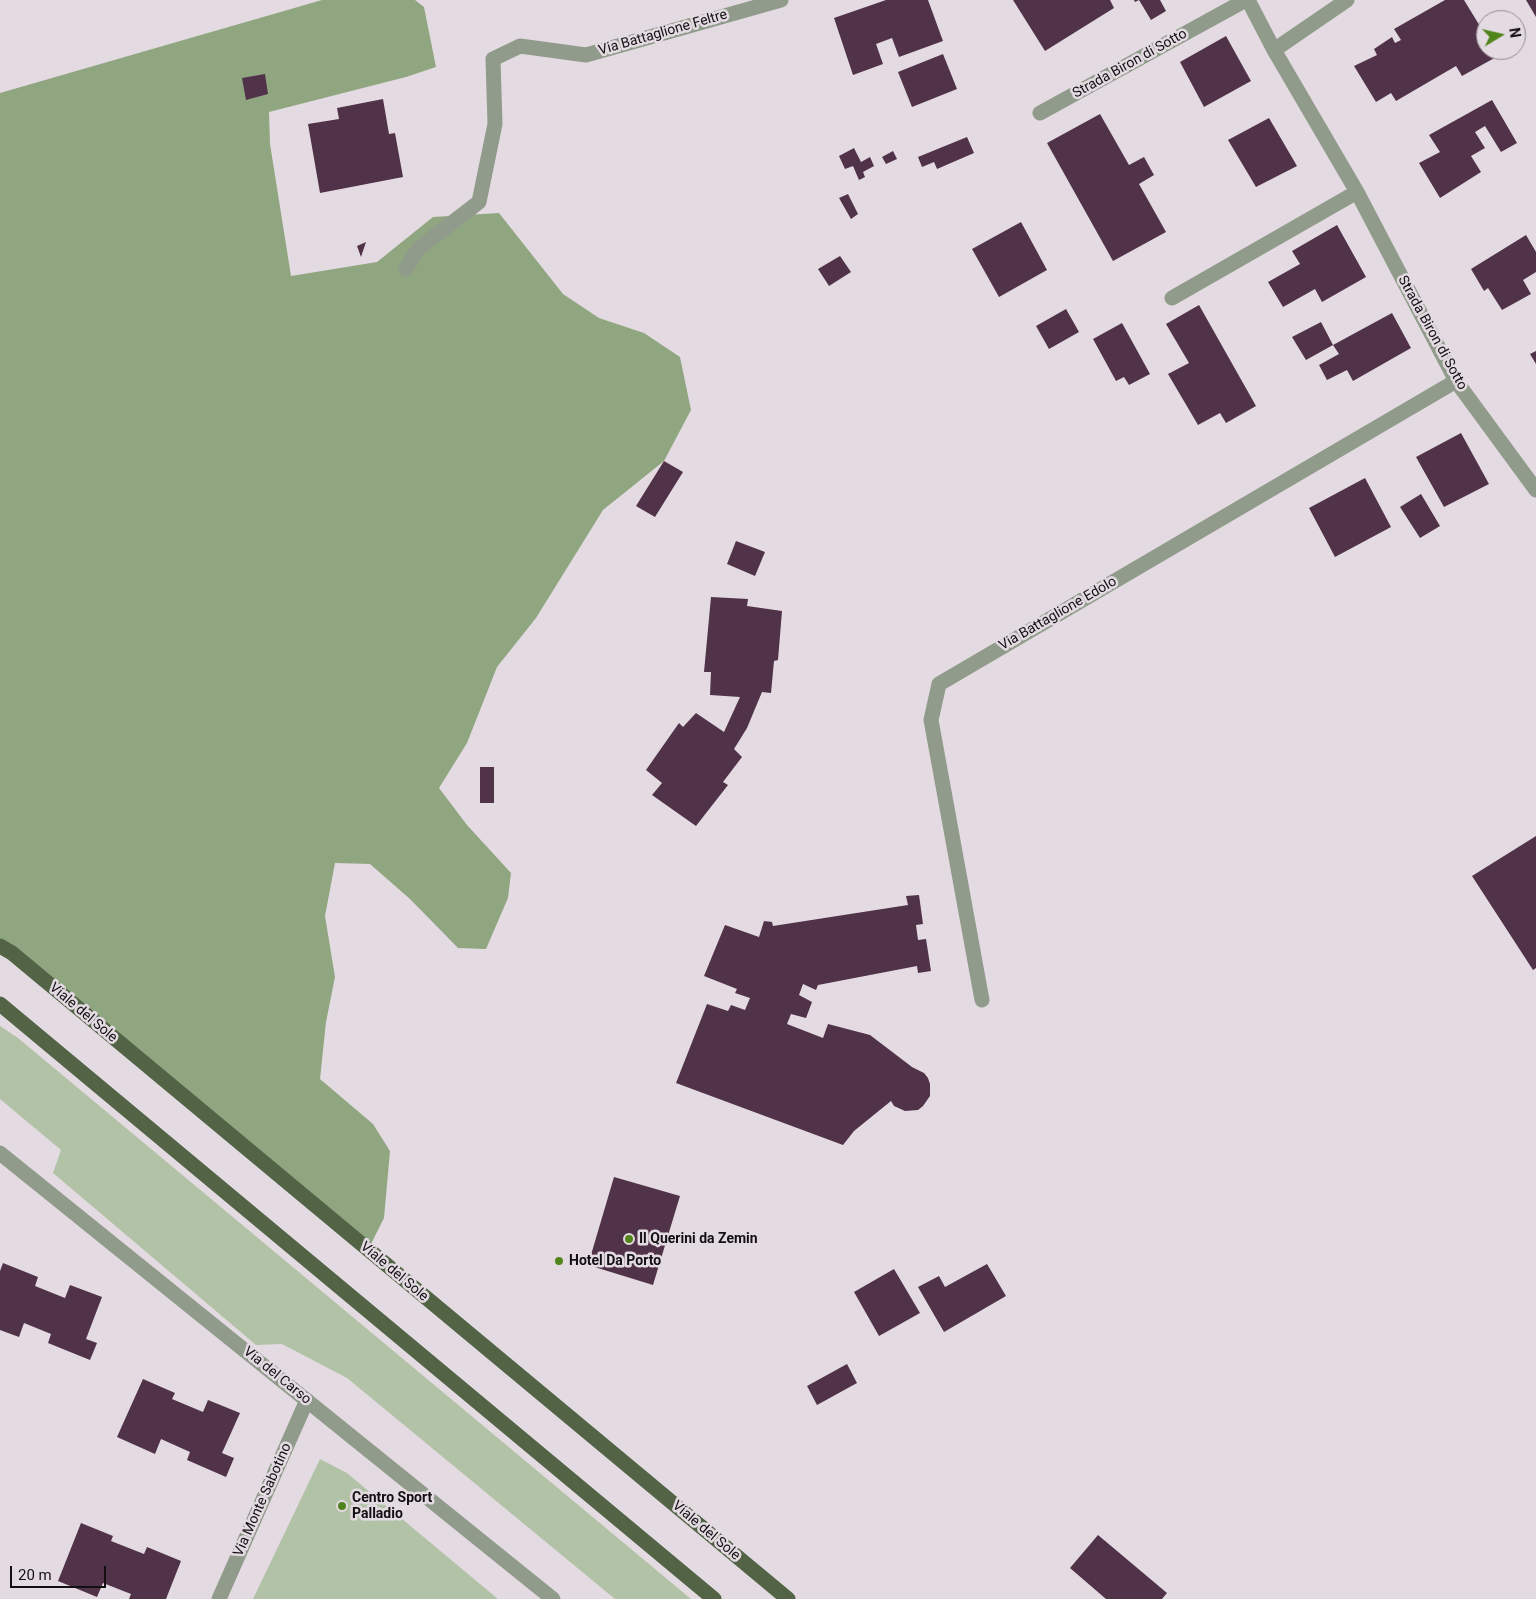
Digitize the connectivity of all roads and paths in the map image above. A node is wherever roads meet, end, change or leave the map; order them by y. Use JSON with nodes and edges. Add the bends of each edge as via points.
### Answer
{"nodes":[{"id":1,"x":781,"y":0,"type":"edge"},
{"id":2,"x":1247,"y":0,"type":"edge"},
{"id":3,"x":1348,"y":0,"type":"edge"},
{"id":4,"x":1274,"y":50,"type":"junction"},
{"id":5,"x":1040,"y":113,"type":"dead end"},
{"id":6,"x":1357,"y":192,"type":"junction"},
{"id":7,"x":406,"y":269,"type":"dead end"},
{"id":8,"x":1172,"y":298,"type":"dead end"},
{"id":9,"x":1456,"y":381,"type":"junction"},
{"id":10,"x":1536,"y":490,"type":"edge"},
{"id":11,"x":0,"y":946,"type":"edge"},
{"id":12,"x":982,"y":1000,"type":"dead end"},
{"id":13,"x":0,"y":1004,"type":"edge"},
{"id":14,"x":0,"y":1153,"type":"edge"},
{"id":15,"x":306,"y":1400,"type":"junction"},
{"id":16,"x":219,"y":1599,"type":"edge"},
{"id":17,"x":553,"y":1599,"type":"edge"},
{"id":18,"x":714,"y":1599,"type":"edge"},
{"id":19,"x":788,"y":1599,"type":"edge"}],
"edges":[{"from":1,"to":7,"type":"street","name":"Via Battaglione Feltre","via":[[586,55],[520,46],[493,59],[495,124],[479,202],[418,249]]},
{"from":2,"to":4,"type":"street","name":"Strada Biron di Sotto"},
{"from":2,"to":5,"type":"street","name":"Strada Biron di Sotto"},
{"from":3,"to":4,"type":"street"},
{"from":4,"to":6,"type":"street","name":"Strada Biron di Sotto"},
{"from":6,"to":8,"type":"street"},
{"from":6,"to":9,"type":"street","name":"Strada Biron di Sotto"},
{"from":9,"to":10,"type":"street","name":"Strada Biron di Sotto"},
{"from":9,"to":12,"type":"street","name":"Via Battaglione Edolo","via":[[938,684],[931,720]]},
{"from":11,"to":19,"type":"main road","name":"Viale del Sole"},
{"from":13,"to":18,"type":"main road"},
{"from":14,"to":15,"type":"street","name":"Via del Carso"},
{"from":15,"to":16,"type":"street","name":"Via Monte Sabotino"},
{"from":15,"to":17,"type":"street","name":"Via del Carso"}]}
